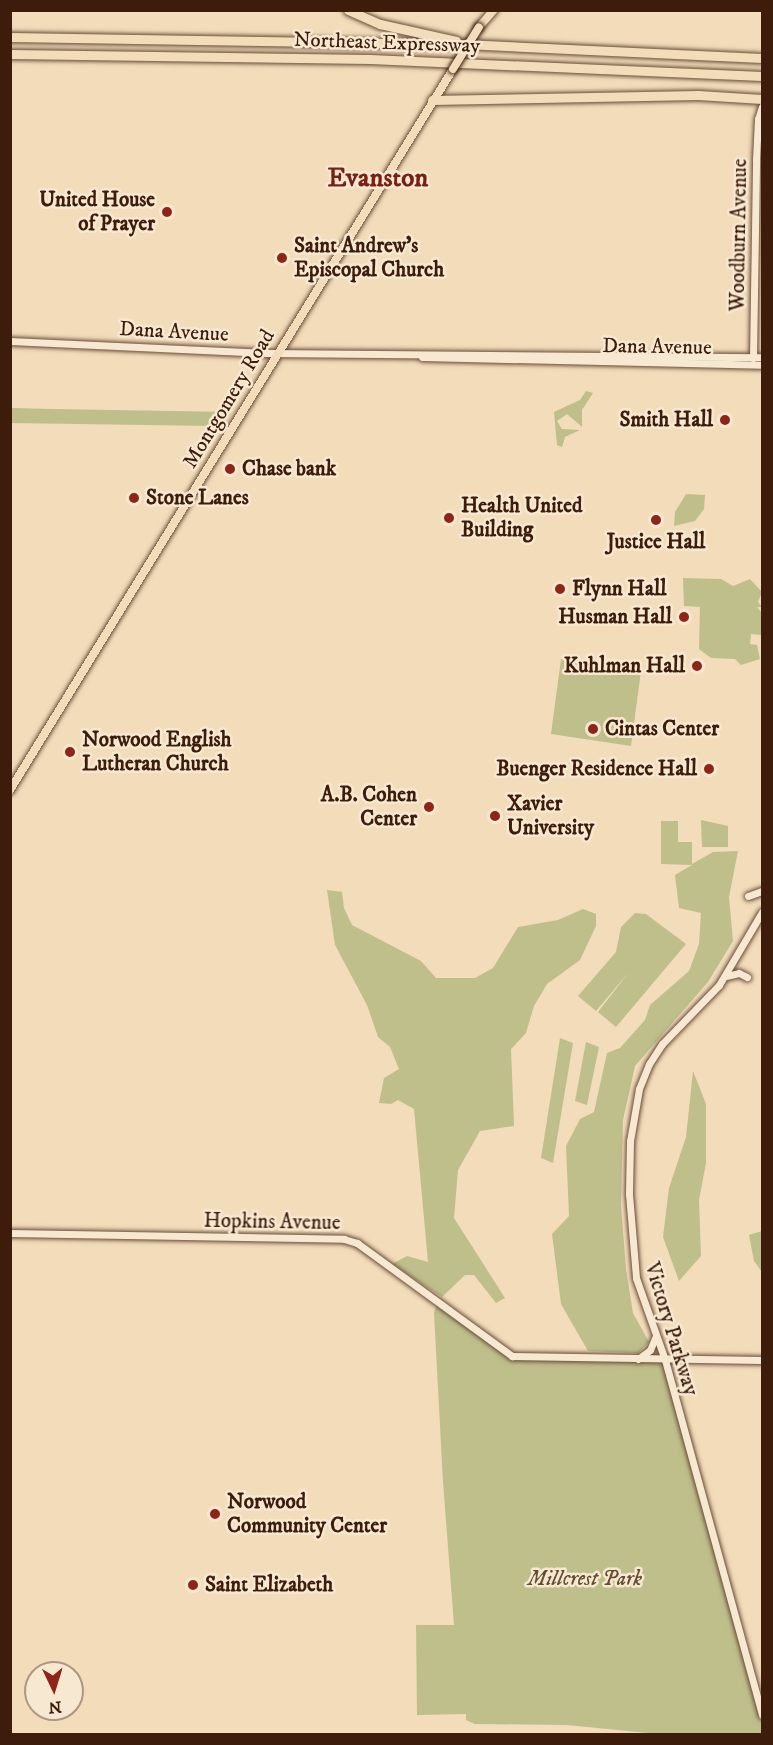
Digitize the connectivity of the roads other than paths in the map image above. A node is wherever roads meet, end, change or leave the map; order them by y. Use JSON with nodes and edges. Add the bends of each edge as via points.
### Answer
{"nodes":[{"id":1,"x":348,"y":10,"type":"edge"},
{"id":2,"x":484,"y":10,"type":"edge"},
{"id":3,"x":494,"y":10,"type":"edge"},
{"id":4,"x":479,"y":27,"type":"junction"},
{"id":5,"x":10,"y":37,"type":"edge"},
{"id":6,"x":464,"y":44,"type":"junction"},
{"id":7,"x":10,"y":54,"type":"edge"},
{"id":8,"x":762,"y":58,"type":"edge"},
{"id":9,"x":762,"y":76,"type":"edge"},
{"id":10,"x":762,"y":99,"type":"edge"},
{"id":11,"x":432,"y":100,"type":"junction"},
{"id":12,"x":762,"y":108,"type":"edge"},
{"id":13,"x":10,"y":340,"type":"edge"},
{"id":14,"x":277,"y":353,"type":"junction"},
{"id":15,"x":762,"y":357,"type":"edge"},
{"id":16,"x":753,"y":360,"type":"junction"},
{"id":17,"x":762,"y":365,"type":"edge"},
{"id":18,"x":10,"y":790,"type":"edge"},
{"id":19,"x":762,"y":891,"type":"edge"},
{"id":20,"x":748,"y":896,"type":"dead end"},
{"id":21,"x":762,"y":912,"type":"edge"},
{"id":22,"x":726,"y":976,"type":"junction"},
{"id":23,"x":747,"y":977,"type":"dead end"},
{"id":24,"x":10,"y":1233,"type":"edge"},
{"id":25,"x":656,"y":1336,"type":"junction"},
{"id":26,"x":638,"y":1359,"type":"junction"},
{"id":27,"x":665,"y":1359,"type":"junction"},
{"id":28,"x":762,"y":1360,"type":"edge"},
{"id":29,"x":762,"y":1715,"type":"edge"}],
"edges":[{"from":1,"to":6,"type":"highway","via":[[380,24],[440,35]]},
{"from":2,"to":4,"type":"main road","name":"Montgomery Road"},
{"from":3,"to":4,"type":"main road","name":"Montgomery Road"},
{"from":4,"to":11,"type":"main road","name":"Montgomery Road","bridge":true},
{"from":5,"to":6,"type":"highway","name":"Northeast Expressway"},
{"from":6,"to":8,"type":"highway","name":"Northeast Expressway"},
{"from":7,"to":9,"type":"highway","name":"Northeast Expressway","via":[[370,59]]},
{"from":10,"to":11,"type":"highway","via":[[698,95]]},
{"from":11,"to":14,"type":"main road","name":"Montgomery Road"},
{"from":12,"to":16,"type":"street","name":"Woodburn Avenue","via":[[756,160]]},
{"from":13,"to":14,"type":"street","name":"Dana Avenue"},
{"from":14,"to":16,"type":"street","name":"Dana Avenue","via":[[444,359]]},
{"from":14,"to":18,"type":"main road","name":"Montgomery Road"},
{"from":15,"to":16,"type":"street","name":"Dana Avenue"},
{"from":16,"to":17,"type":"street","name":"Dana Avenue"},
{"from":19,"to":20,"type":"street"},
{"from":21,"to":22,"type":"street","name":"Victory Parkway"},
{"from":22,"to":23,"type":"street","via":[[739,973]]},
{"from":22,"to":25,"type":"street","name":"Victory Parkway","via":[[654,1054],[637,1097],[630,1141],[631,1247],[636,1278]]},
{"from":24,"to":26,"type":"street","name":"Hopkins Avenue","via":[[344,1239],[357,1243],[506,1354]]},
{"from":25,"to":26,"type":"street","via":[[650,1350]]},
{"from":25,"to":27,"type":"street","name":"Victory Parkway"},
{"from":26,"to":27,"type":"street","name":"Hopkins Avenue"},
{"from":27,"to":28,"type":"street","name":"Hopkins Avenue"},
{"from":27,"to":29,"type":"street","name":"Victory Parkway"}]}
